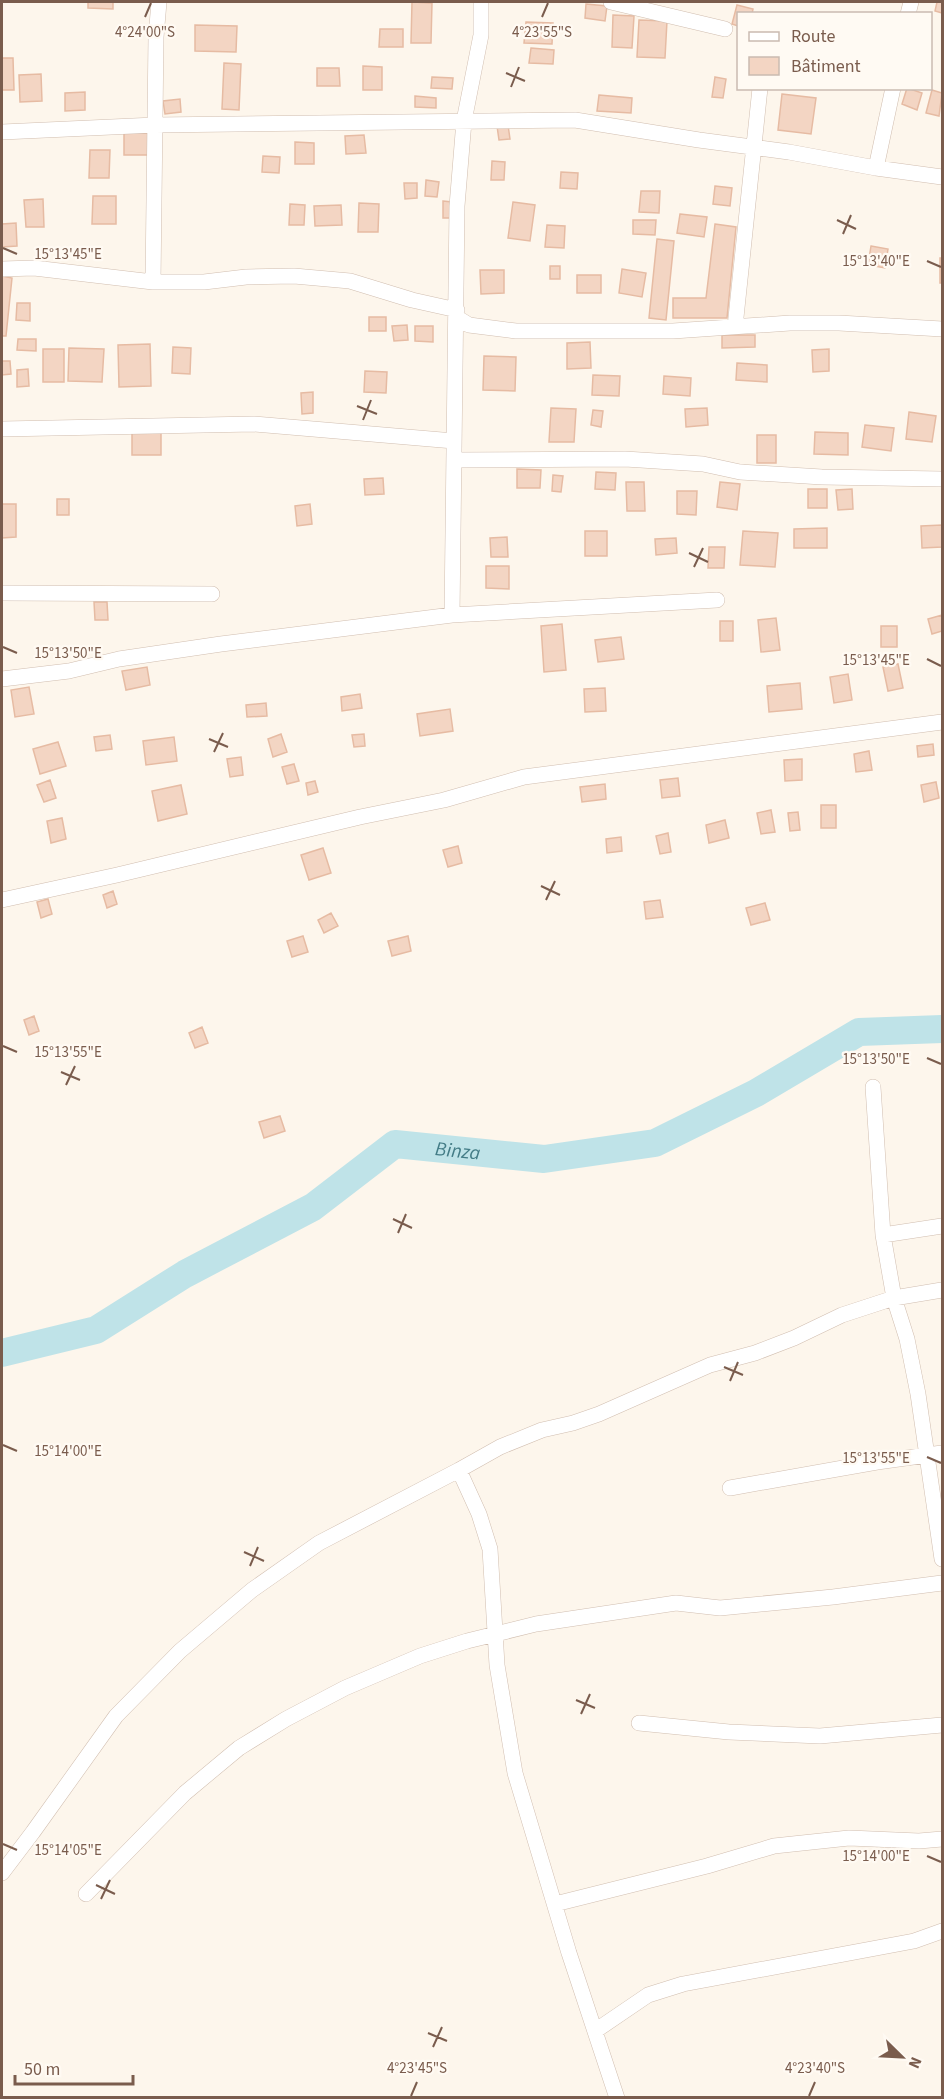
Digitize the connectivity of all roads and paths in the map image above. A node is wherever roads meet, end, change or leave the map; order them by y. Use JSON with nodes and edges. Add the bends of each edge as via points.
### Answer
{"nodes":[{"id":1,"x":159,"y":2,"type":"edge"},
{"id":2,"x":481,"y":2,"type":"edge"},
{"id":3,"x":611,"y":2,"type":"edge"},
{"id":4,"x":725,"y":30,"type":"dead end"},
{"id":5,"x":760,"y":90,"type":"edge"},
{"id":6,"x":892,"y":90,"type":"edge"},
{"id":7,"x":464,"y":121,"type":"junction"},
{"id":8,"x":155,"y":125,"type":"junction"},
{"id":9,"x":2,"y":132,"type":"edge"},
{"id":10,"x":755,"y":147,"type":"junction"},
{"id":11,"x":876,"y":168,"type":"junction"},
{"id":12,"x":942,"y":177,"type":"edge"},
{"id":13,"x":2,"y":269,"type":"edge"},
{"id":14,"x":153,"y":282,"type":"junction"},
{"id":15,"x":456,"y":313,"type":"junction"},
{"id":16,"x":735,"y":327,"type":"junction"},
{"id":17,"x":942,"y":329,"type":"edge"},
{"id":18,"x":2,"y":429,"type":"edge"},
{"id":19,"x":454,"y":441,"type":"junction"},
{"id":20,"x":454,"y":460,"type":"junction"},
{"id":21,"x":942,"y":479,"type":"edge"},
{"id":22,"x":2,"y":593,"type":"edge"},
{"id":23,"x":212,"y":594,"type":"dead end"},
{"id":24,"x":717,"y":600,"type":"dead end"},
{"id":25,"x":452,"y":615,"type":"junction"},
{"id":26,"x":2,"y":679,"type":"edge"},
{"id":27,"x":942,"y":722,"type":"edge"},
{"id":28,"x":2,"y":900,"type":"edge"},
{"id":29,"x":873,"y":1087,"type":"dead end"},
{"id":30,"x":942,"y":1226,"type":"edge"},
{"id":31,"x":883,"y":1235,"type":"junction"},
{"id":32,"x":942,"y":1290,"type":"edge"},
{"id":33,"x":894,"y":1298,"type":"junction"},
{"id":34,"x":935,"y":1455,"type":"edge"},
{"id":35,"x":459,"y":1470,"type":"junction"},
{"id":36,"x":730,"y":1488,"type":"dead end"},
{"id":37,"x":942,"y":1559,"type":"edge"},
{"id":38,"x":942,"y":1583,"type":"edge"},
{"id":39,"x":495,"y":1634,"type":"junction"},
{"id":40,"x":639,"y":1723,"type":"dead end"},
{"id":41,"x":942,"y":1725,"type":"edge"},
{"id":42,"x":942,"y":1839,"type":"edge"},
{"id":43,"x":2,"y":1873,"type":"edge"},
{"id":44,"x":86,"y":1894,"type":"dead end"},
{"id":45,"x":555,"y":1904,"type":"junction"},
{"id":46,"x":942,"y":1931,"type":"edge"},
{"id":47,"x":595,"y":2031,"type":"junction"},
{"id":48,"x":617,"y":2097,"type":"edge"}],
"edges":[{"from":1,"to":8,"type":"street"},
{"from":2,"to":7,"type":"street","via":[[480,35]]},
{"from":3,"to":4,"type":"street"},
{"from":5,"to":10,"type":"street"},
{"from":6,"to":11,"type":"street"},
{"from":7,"to":8,"type":"street"},
{"from":7,"to":10,"type":"street","via":[[575,120]]},
{"from":7,"to":15,"type":"street","via":[[457,206]]},
{"from":8,"to":9,"type":"street"},
{"from":8,"to":14,"type":"street"},
{"from":10,"to":11,"type":"street"},
{"from":10,"to":16,"type":"street"},
{"from":11,"to":12,"type":"street"},
{"from":13,"to":14,"type":"street","via":[[34,268]]},
{"from":14,"to":15,"type":"street","via":[[294,276],[350,281]]},
{"from":15,"to":16,"type":"street","via":[[470,325],[516,331]]},
{"from":15,"to":19,"type":"street"},
{"from":16,"to":17,"type":"street","via":[[839,323]]},
{"from":18,"to":19,"type":"street","via":[[254,424]]},
{"from":19,"to":20,"type":"street"},
{"from":20,"to":21,"type":"street","via":[[625,459],[703,464],[740,472]]},
{"from":20,"to":25,"type":"street"},
{"from":22,"to":23,"type":"street"},
{"from":24,"to":25,"type":"street"},
{"from":25,"to":26,"type":"street","via":[[221,644]]},
{"from":27,"to":28,"type":"street","via":[[524,777],[444,800]]},
{"from":29,"to":31,"type":"street"},
{"from":30,"to":31,"type":"street"},
{"from":31,"to":33,"type":"street"},
{"from":32,"to":33,"type":"street"},
{"from":33,"to":34,"type":"street"},
{"from":33,"to":35,"type":"street","via":[[842,1315],[755,1353],[710,1365],[598,1414],[542,1430]]},
{"from":34,"to":36,"type":"street"},
{"from":34,"to":37,"type":"street"},
{"from":35,"to":39,"type":"street","via":[[490,1549]]},
{"from":35,"to":43,"type":"street","via":[[319,1543],[252,1590],[180,1651],[116,1716]]},
{"from":38,"to":39,"type":"street","via":[[720,1608],[676,1603]]},
{"from":39,"to":44,"type":"street","via":[[420,1656],[345,1688],[239,1748],[185,1793]]},
{"from":39,"to":45,"type":"street","via":[[515,1773]]},
{"from":40,"to":41,"type":"street","via":[[820,1736]]},
{"from":42,"to":45,"type":"street","via":[[849,1838],[774,1846]]},
{"from":45,"to":47,"type":"street"},
{"from":46,"to":47,"type":"street","via":[[914,1941],[682,1984],[648,1995]]},
{"from":47,"to":48,"type":"street"}]}
